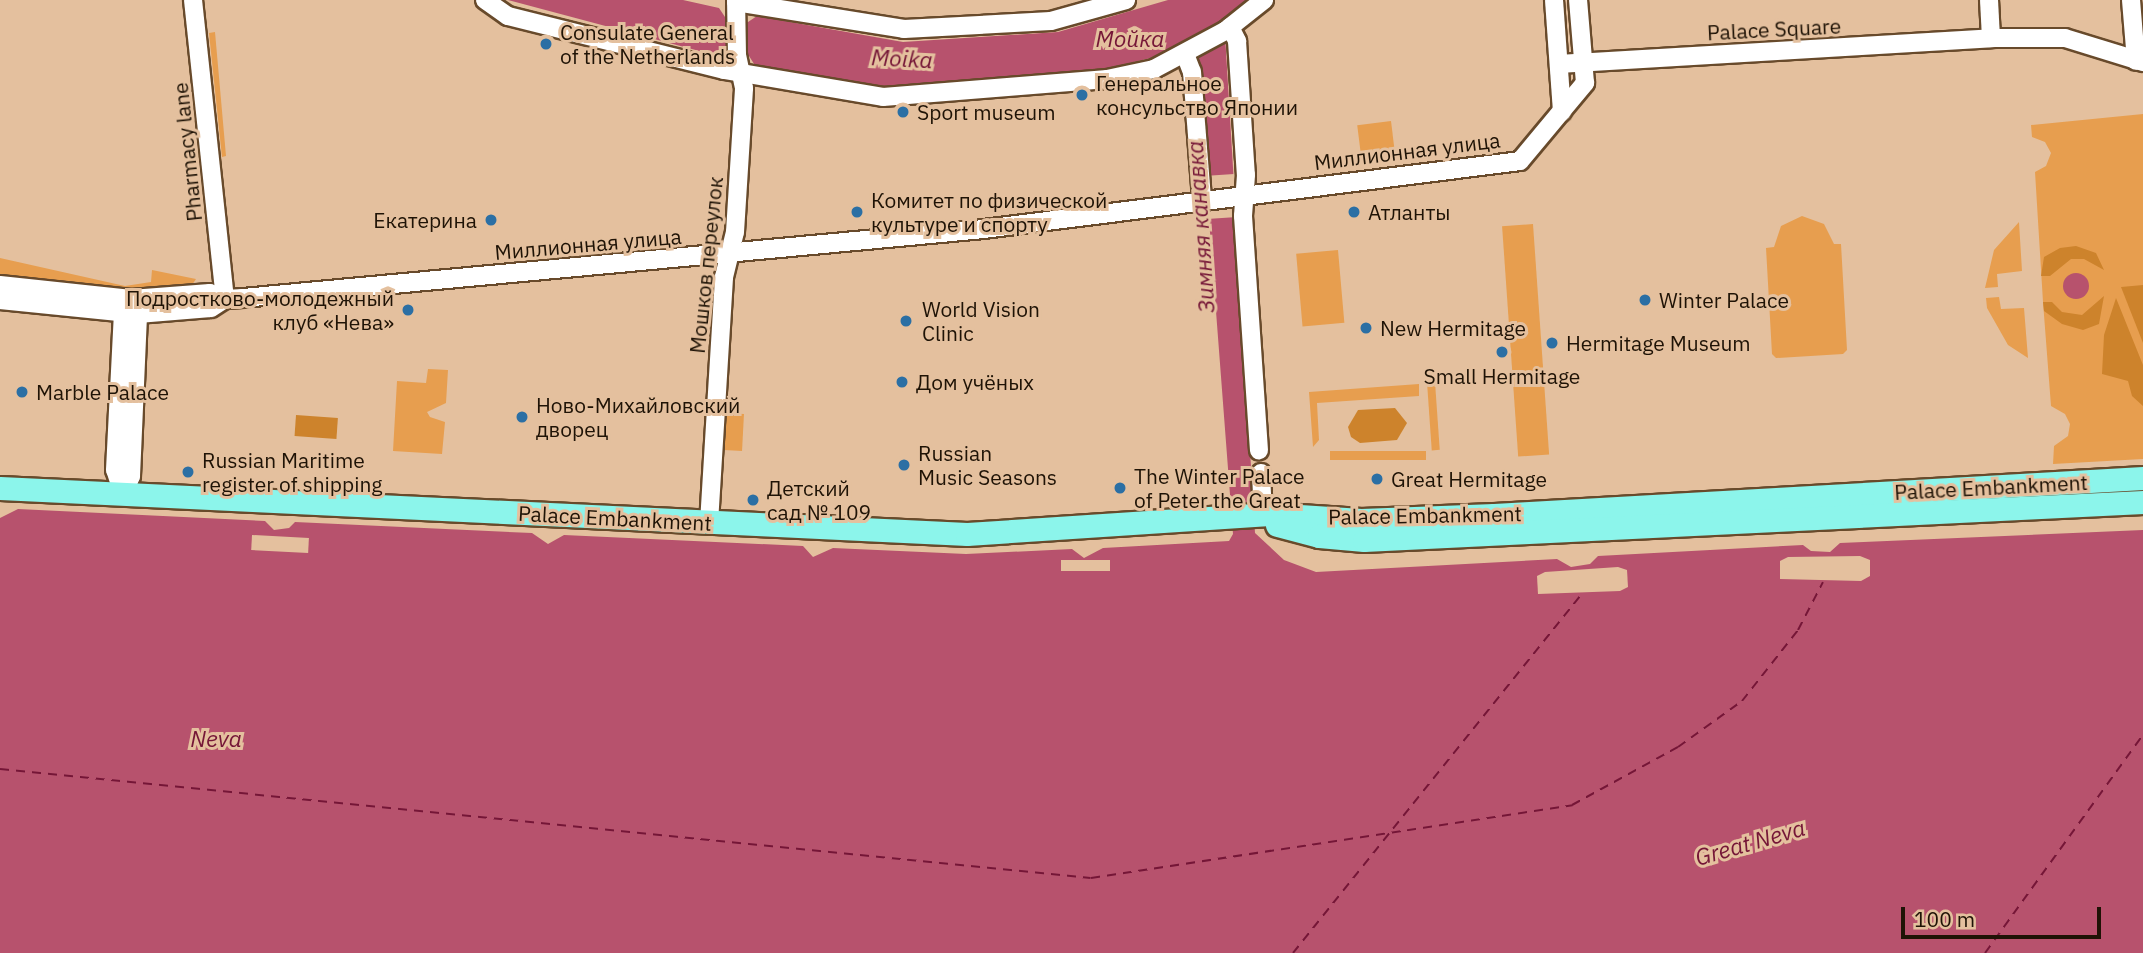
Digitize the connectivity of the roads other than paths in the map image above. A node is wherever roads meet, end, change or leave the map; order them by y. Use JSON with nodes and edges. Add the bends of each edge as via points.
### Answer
{"nodes":[{"id":1,"x":193,"y":0,"type":"edge"},
{"id":2,"x":485,"y":0,"type":"edge"},
{"id":3,"x":1126,"y":0,"type":"edge"},
{"id":4,"x":1264,"y":0,"type":"edge"},
{"id":5,"x":1554,"y":0,"type":"edge"},
{"id":6,"x":1578,"y":0,"type":"edge"},
{"id":7,"x":1989,"y":0,"type":"edge"},
{"id":8,"x":2131,"y":0,"type":"edge"},
{"id":9,"x":736,"y":6,"type":"edge"},
{"id":10,"x":1227,"y":29,"type":"junction"},
{"id":11,"x":1991,"y":38,"type":"junction"},
{"id":12,"x":1190,"y":51,"type":"junction"},
{"id":13,"x":2140,"y":62,"type":"edge"},
{"id":14,"x":1583,"y":63,"type":"junction"},
{"id":15,"x":1559,"y":64,"type":"junction"},
{"id":16,"x":741,"y":74,"type":"junction"},
{"id":17,"x":1562,"y":112,"type":"junction"},
{"id":18,"x":1241,"y":193,"type":"junction"},
{"id":19,"x":1204,"y":199,"type":"junction"},
{"id":20,"x":730,"y":254,"type":"junction"},
{"id":21,"x":0,"y":285,"type":"edge"},
{"id":22,"x":225,"y":299,"type":"junction"},
{"id":23,"x":0,"y":300,"type":"edge"},
{"id":24,"x":131,"y":309,"type":"junction"},
{"id":25,"x":1259,"y":450,"type":"dead end"},
{"id":26,"x":1261,"y":474,"type":"dead end"},
{"id":27,"x":2143,"y":478,"type":"edge"},
{"id":28,"x":0,"y":488,"type":"edge"},
{"id":29,"x":122,"y":494,"type":"junction"},
{"id":30,"x":2143,"y":502,"type":"edge"},
{"id":31,"x":1261,"y":516,"type":"junction"},
{"id":32,"x":709,"y":523,"type":"junction"}],
"edges":[{"from":1,"to":22,"type":"street","name":"Pharmacy lane"},
{"from":2,"to":16,"type":"street","via":[[508,16]]},
{"from":3,"to":9,"type":"street","via":[[1051,21],[904,29]]},
{"from":4,"to":10,"type":"street"},
{"from":5,"to":15,"type":"street"},
{"from":6,"to":14,"type":"street"},
{"from":7,"to":11,"type":"street"},
{"from":8,"to":13,"type":"street"},
{"from":9,"to":16,"type":"street","name":"Мошков переулок"},
{"from":10,"to":12,"type":"street"},
{"from":10,"to":18,"type":"street","via":[[1237,41]]},
{"from":11,"to":13,"type":"street","name":"Palace Square","via":[[2065,38]]},
{"from":11,"to":14,"type":"street","name":"Palace Square"},
{"from":12,"to":16,"type":"street","via":[[1154,69],[1107,79],[900,97]]},
{"from":12,"to":19,"type":"street"},
{"from":14,"to":15,"type":"street","name":"Palace Square"},
{"from":14,"to":17,"type":"street","name":"Миллионная улица","via":[[1585,83]]},
{"from":15,"to":17,"type":"street"},
{"from":16,"to":20,"type":"street","name":"Мошков переулок","via":[[735,232]]},
{"from":17,"to":18,"type":"street","name":"Миллионная улица","via":[[1520,161]]},
{"from":18,"to":19,"type":"street","name":"Миллионная улица"},
{"from":18,"to":25,"type":"street"},
{"from":19,"to":20,"type":"street","name":"Миллионная улица","via":[[984,229]]},
{"from":20,"to":22,"type":"street","name":"Миллионная улица"},
{"from":20,"to":32,"type":"street","name":"Мошков переулок","via":[[724,277]]},
{"from":21,"to":24,"type":"street","name":"Миллионная улица"},
{"from":22,"to":24,"type":"street","name":"Миллионная улица","via":[[210,293]]},
{"from":23,"to":24,"type":"street","name":"Миллионная улица"},
{"from":24,"to":29,"type":"street","via":[[131,476]]},
{"from":26,"to":31,"type":"street"},
{"from":27,"to":31,"type":"main road","name":"Palace Embankment","via":[[1494,515],[1361,520]]},
{"from":28,"to":29,"type":"main road","name":"Palace Embankment"},
{"from":29,"to":32,"type":"main road","name":"Palace Embankment"},
{"from":30,"to":31,"type":"main road","via":[[1364,540],[1319,536]]},
{"from":31,"to":32,"type":"main road","name":"Palace Embankment","via":[[967,534]]}]}
